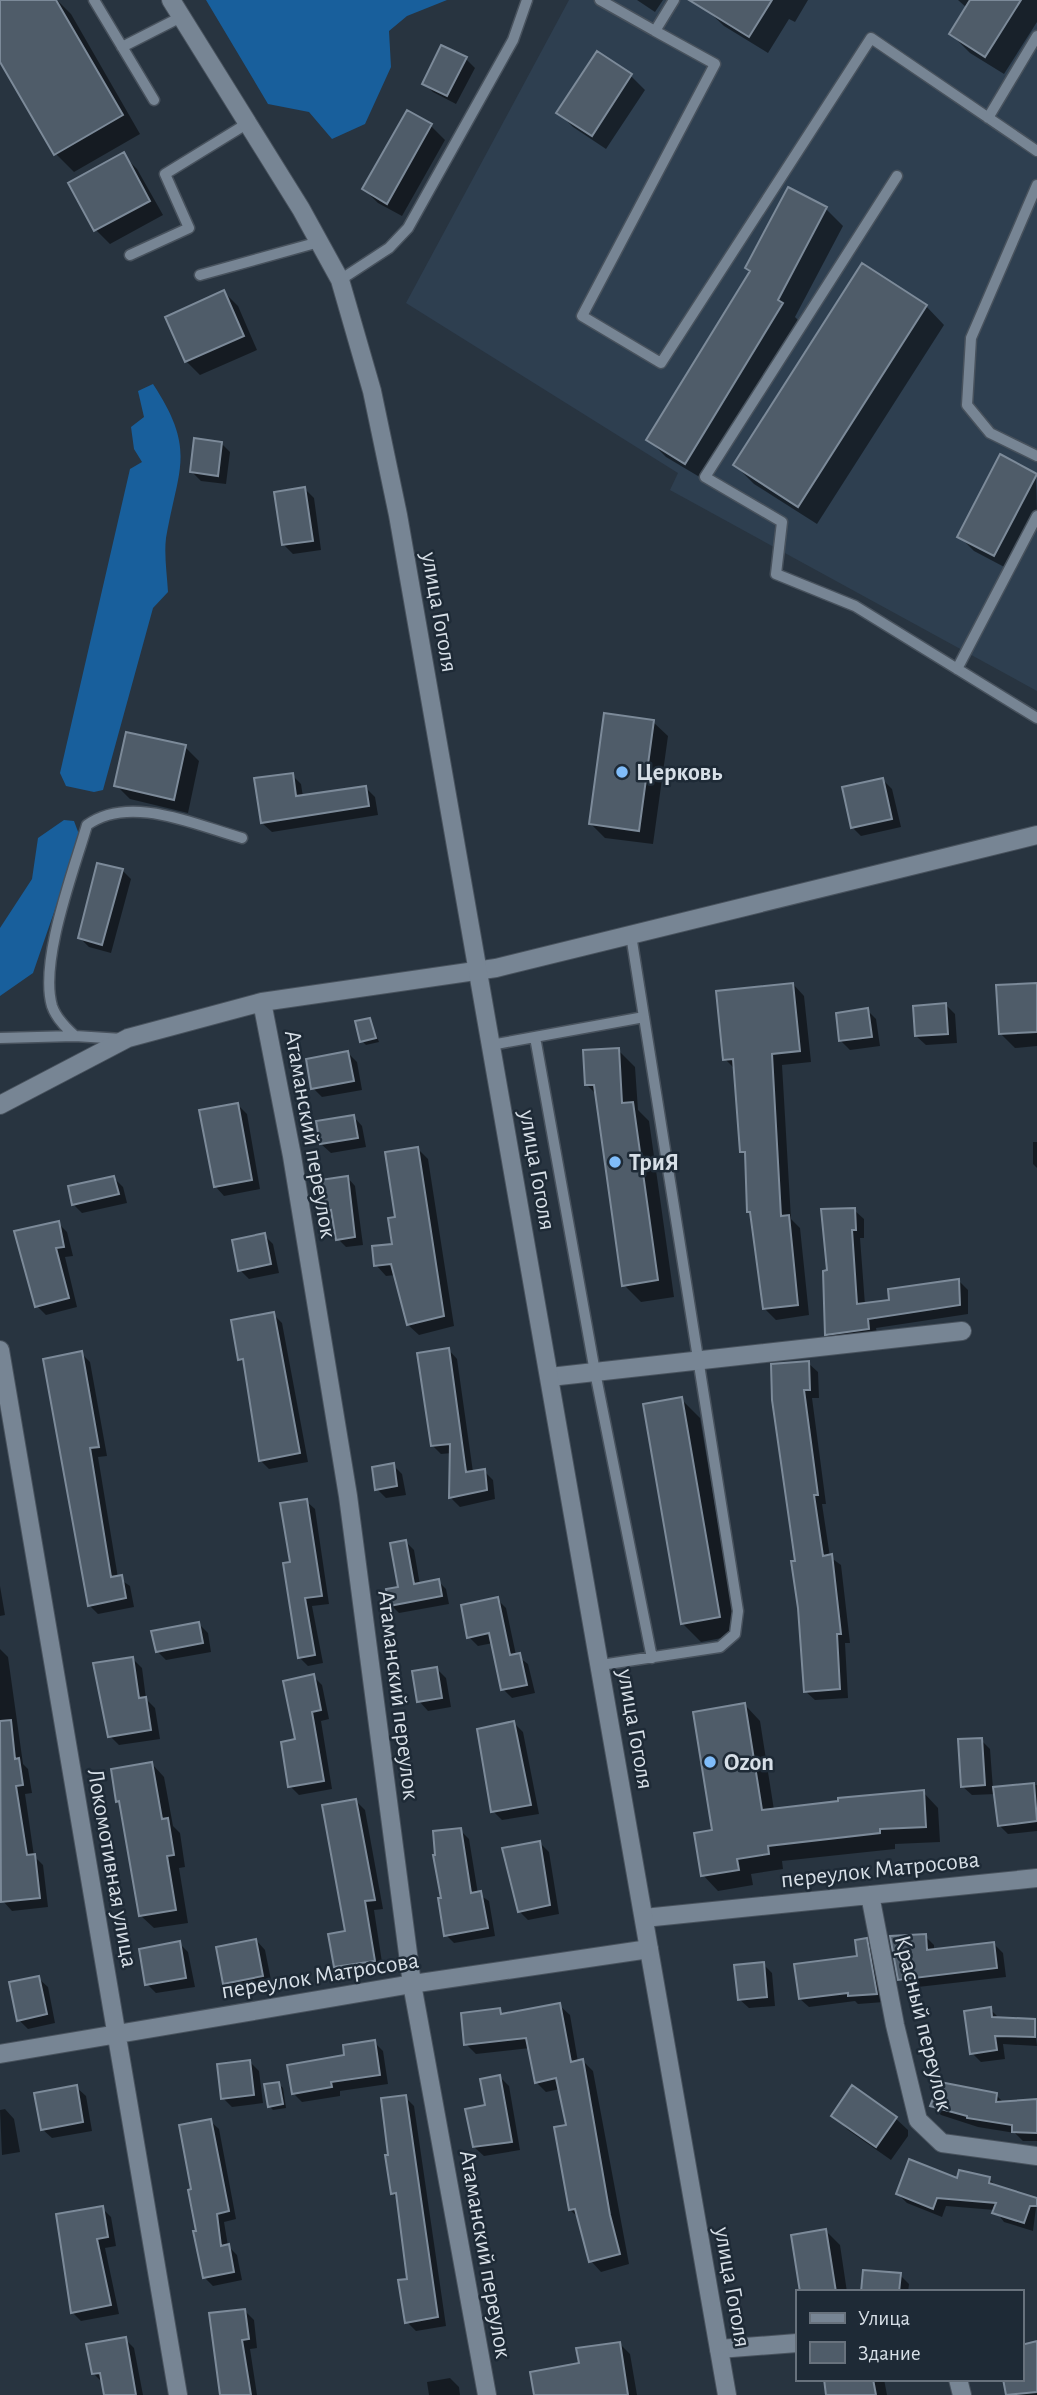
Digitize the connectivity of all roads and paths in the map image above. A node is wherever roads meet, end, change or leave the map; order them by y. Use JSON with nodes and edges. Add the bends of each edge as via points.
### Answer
{"nodes":[{"id":1,"x":94,"y":0,"type":"edge"},
{"id":2,"x":171,"y":0,"type":"edge"},
{"id":3,"x":527,"y":0,"type":"edge"},
{"id":4,"x":600,"y":0,"type":"edge"},
{"id":5,"x":674,"y":0,"type":"edge"},
{"id":6,"x":181,"y":17,"type":"junction"},
{"id":7,"x":655,"y":31,"type":"junction"},
{"id":8,"x":1037,"y":36,"type":"edge"},
{"id":9,"x":122,"y":47,"type":"junction"},
{"id":10,"x":154,"y":100,"type":"dead end"},
{"id":11,"x":989,"y":118,"type":"junction"},
{"id":12,"x":248,"y":123,"type":"junction"},
{"id":13,"x":1037,"y":151,"type":"edge"},
{"id":14,"x":897,"y":176,"type":"dead end"},
{"id":15,"x":1037,"y":185,"type":"edge"},
{"id":16,"x":319,"y":242,"type":"junction"},
{"id":17,"x":131,"y":255,"type":"dead end"},
{"id":18,"x":200,"y":275,"type":"dead end"},
{"id":19,"x":340,"y":280,"type":"junction"},
{"id":20,"x":1037,"y":456,"type":"edge"},
{"id":21,"x":1037,"y":516,"type":"edge"},
{"id":22,"x":957,"y":669,"type":"junction"},
{"id":23,"x":1037,"y":718,"type":"edge"},
{"id":24,"x":1037,"y":835,"type":"edge"},
{"id":25,"x":242,"y":838,"type":"dead end"},
{"id":26,"x":631,"y":935,"type":"junction"},
{"id":27,"x":478,"y":971,"type":"junction"},
{"id":28,"x":262,"y":1002,"type":"junction"},
{"id":29,"x":644,"y":1017,"type":"junction"},
{"id":30,"x":75,"y":1036,"type":"junction"},
{"id":31,"x":535,"y":1037,"type":"junction"},
{"id":32,"x":0,"y":1038,"type":"edge"},
{"id":33,"x":128,"y":1038,"type":"junction"},
{"id":34,"x":491,"y":1045,"type":"junction"},
{"id":35,"x":0,"y":1105,"type":"edge"},
{"id":36,"x":962,"y":1331,"type":"dead end"},
{"id":37,"x":0,"y":1350,"type":"edge"},
{"id":38,"x":698,"y":1360,"type":"junction"},
{"id":39,"x":595,"y":1372,"type":"junction"},
{"id":40,"x":550,"y":1377,"type":"junction"},
{"id":41,"x":652,"y":1658,"type":"junction"},
{"id":42,"x":601,"y":1665,"type":"junction"},
{"id":43,"x":1037,"y":1878,"type":"edge"},
{"id":44,"x":870,"y":1895,"type":"junction"},
{"id":45,"x":644,"y":1918,"type":"junction"},
{"id":46,"x":649,"y":1949,"type":"junction"},
{"id":47,"x":412,"y":1984,"type":"junction"},
{"id":48,"x":116,"y":2034,"type":"junction"},
{"id":49,"x":0,"y":2054,"type":"edge"},
{"id":50,"x":1037,"y":2156,"type":"edge"},
{"id":51,"x":796,"y":2343,"type":"edge"},
{"id":52,"x":719,"y":2349,"type":"junction"},
{"id":53,"x":178,"y":2395,"type":"edge"},
{"id":54,"x":486,"y":2395,"type":"edge"},
{"id":55,"x":727,"y":2395,"type":"edge"}],
"edges":[{"from":1,"to":9,"type":"lane"},
{"from":2,"to":6,"type":"street","name":"улица Гоголя"},
{"from":3,"to":19,"type":"lane","via":[[513,40],[408,228],[389,248]]},
{"from":4,"to":7,"type":"lane"},
{"from":5,"to":7,"type":"lane"},
{"from":6,"to":9,"type":"lane"},
{"from":6,"to":12,"type":"street","name":"улица Гоголя"},
{"from":7,"to":11,"type":"lane","via":[[715,64],[582,316],[661,363],[871,38]]},
{"from":8,"to":11,"type":"lane"},
{"from":9,"to":10,"type":"lane"},
{"from":11,"to":13,"type":"lane"},
{"from":12,"to":16,"type":"street","name":"улица Гоголя"},
{"from":12,"to":17,"type":"lane","via":[[165,174],[189,228]]},
{"from":14,"to":22,"type":"lane","via":[[705,477],[782,522],[776,574],[855,606]]},
{"from":15,"to":20,"type":"lane","via":[[971,338],[967,405],[989,433]]},
{"from":16,"to":18,"type":"lane"},
{"from":16,"to":19,"type":"street","name":"улица Гоголя"},
{"from":19,"to":27,"type":"street","name":"улица Гоголя","via":[[372,391],[398,515]]},
{"from":21,"to":22,"type":"lane"},
{"from":22,"to":23,"type":"lane"},
{"from":24,"to":26,"type":"street"},
{"from":25,"to":30,"type":"lane","via":[[145,812],[101,815],[87,825],[56,933],[49,987],[52,1008]]},
{"from":26,"to":27,"type":"street"},
{"from":26,"to":29,"type":"lane"},
{"from":27,"to":28,"type":"street"},
{"from":27,"to":34,"type":"street","name":"улица Гоголя"},
{"from":28,"to":33,"type":"street"},
{"from":28,"to":47,"type":"street","name":"Атаманский переулок","via":[[348,1496]]},
{"from":29,"to":31,"type":"lane"},
{"from":29,"to":38,"type":"lane"},
{"from":30,"to":32,"type":"lane"},
{"from":30,"to":33,"type":"lane"},
{"from":31,"to":34,"type":"lane"},
{"from":31,"to":39,"type":"lane"},
{"from":33,"to":35,"type":"street"},
{"from":34,"to":40,"type":"street","name":"улица Гоголя"},
{"from":36,"to":38,"type":"street"},
{"from":37,"to":48,"type":"street","name":"Локомотивная улица"},
{"from":38,"to":39,"type":"street"},
{"from":38,"to":41,"type":"lane","via":[[738,1611],[735,1634],[720,1647]]},
{"from":39,"to":40,"type":"street"},
{"from":39,"to":41,"type":"lane"},
{"from":40,"to":42,"type":"street","name":"улица Гоголя"},
{"from":41,"to":42,"type":"lane"},
{"from":42,"to":45,"type":"street","name":"улица Гоголя"},
{"from":43,"to":44,"type":"street","name":"переулок Матросова"},
{"from":44,"to":45,"type":"street","name":"переулок Матросова"},
{"from":44,"to":50,"type":"street","name":"Красный переулок","via":[[918,2120],[942,2143]]},
{"from":45,"to":46,"type":"street","name":"улица Гоголя"},
{"from":46,"to":47,"type":"street","name":"переулок Матросова"},
{"from":46,"to":52,"type":"street","name":"улица Гоголя"},
{"from":47,"to":48,"type":"street","name":"переулок Матросова"},
{"from":47,"to":54,"type":"street","name":"Атаманский переулок"},
{"from":48,"to":49,"type":"street","name":"переулок Матросова"},
{"from":48,"to":53,"type":"street","name":"Локомотивная улица"},
{"from":51,"to":52,"type":"street"},
{"from":52,"to":55,"type":"street","name":"улица Гоголя"}]}
